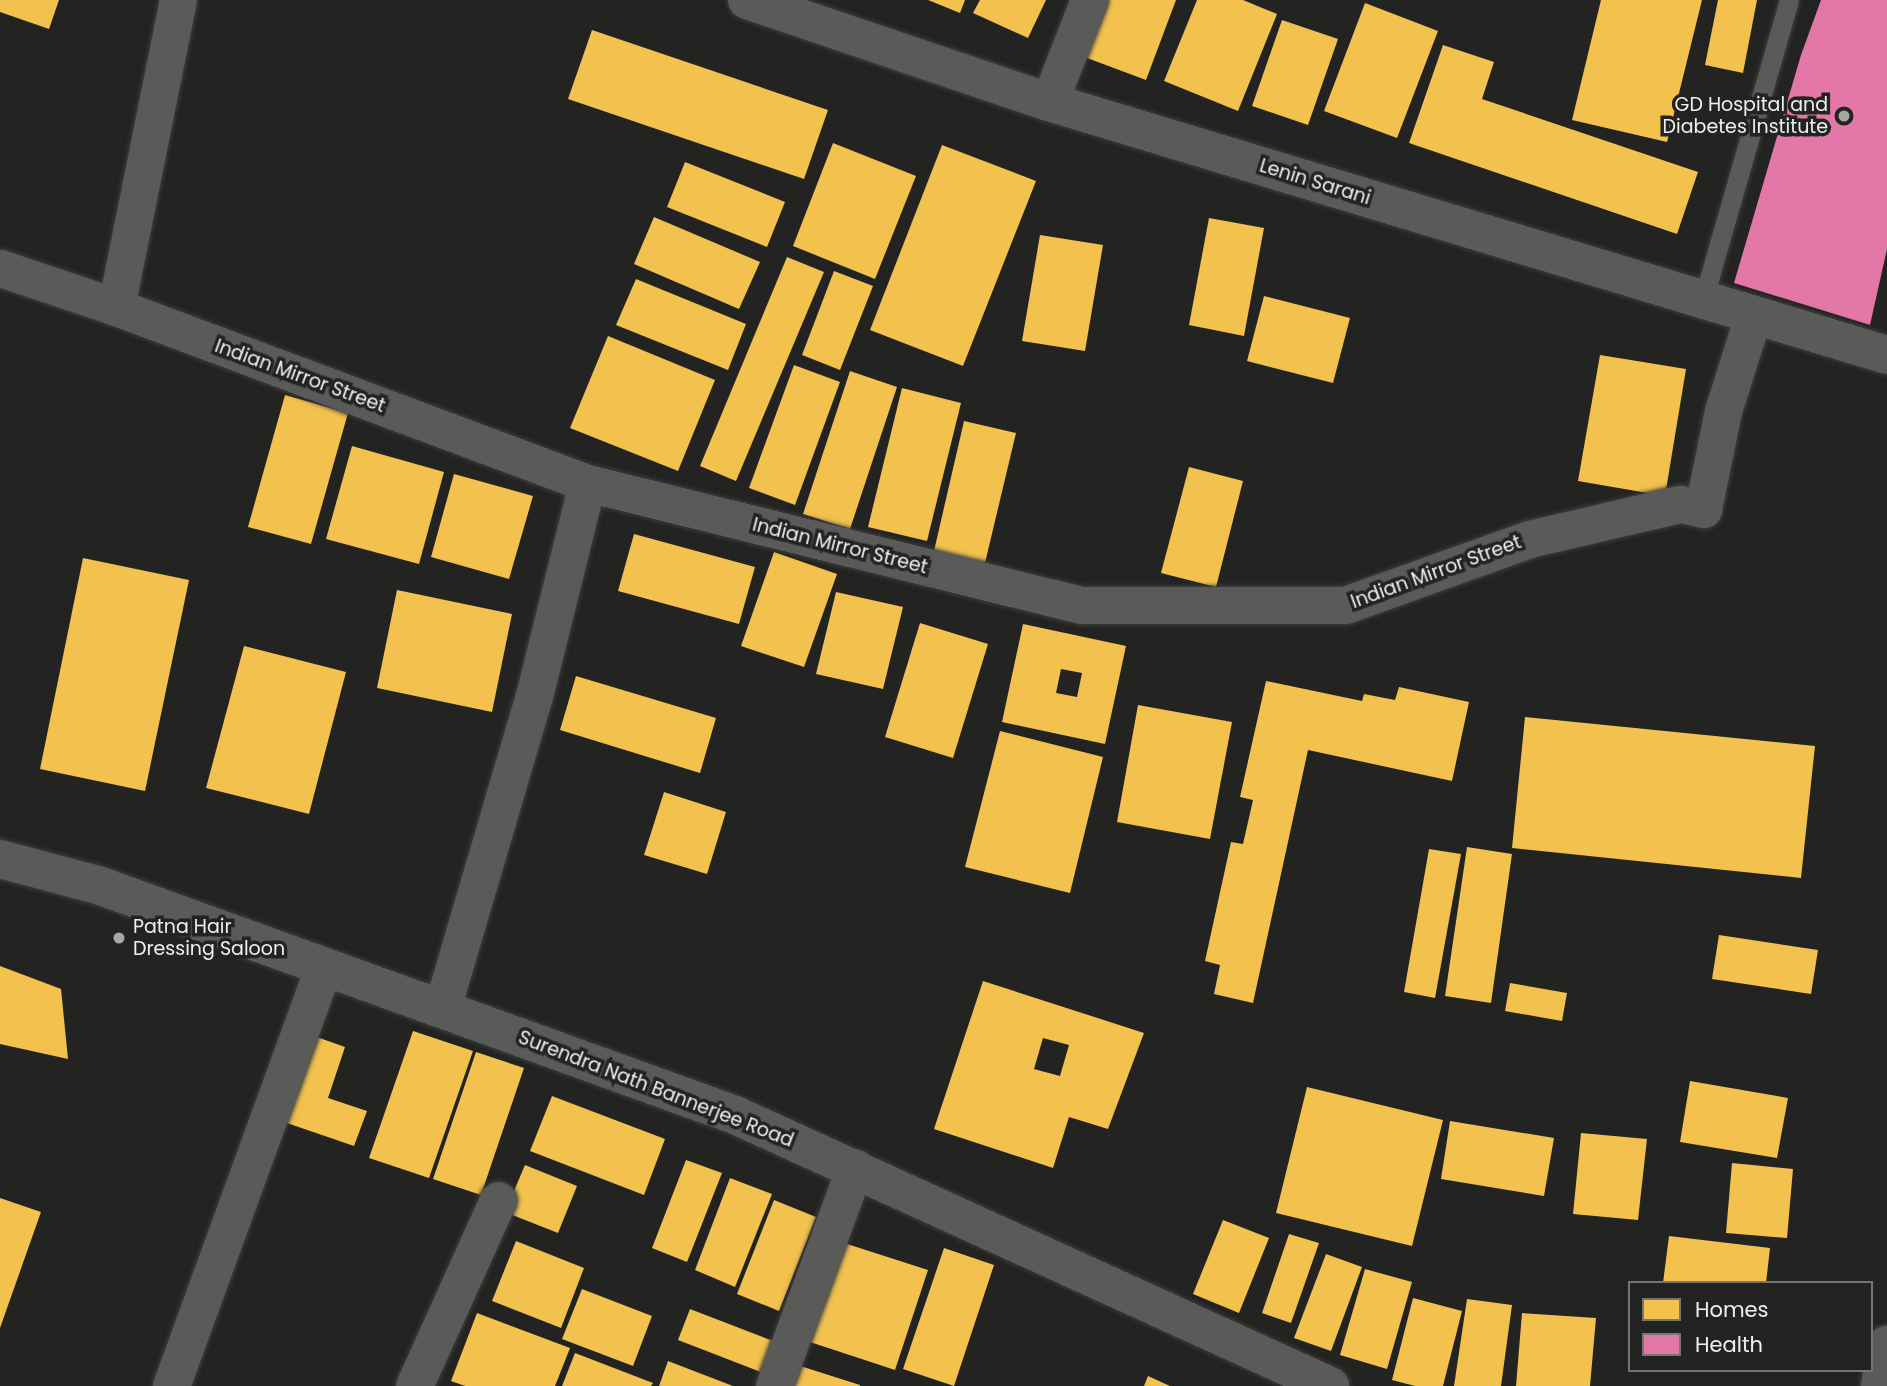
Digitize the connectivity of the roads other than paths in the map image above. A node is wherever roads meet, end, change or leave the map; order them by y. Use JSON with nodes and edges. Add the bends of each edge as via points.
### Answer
{"nodes":[{"id":1,"x":178,"y":0,"type":"edge"},
{"id":2,"x":747,"y":0,"type":"edge"},
{"id":3,"x":1089,"y":0,"type":"edge"},
{"id":4,"x":1789,"y":0,"type":"edge"},
{"id":5,"x":1049,"y":102,"type":"junction"},
{"id":6,"x":0,"y":268,"type":"edge"},
{"id":7,"x":1703,"y":300,"type":"junction"},
{"id":8,"x":116,"y":307,"type":"junction"},
{"id":9,"x":1753,"y":317,"type":"junction"},
{"id":10,"x":1887,"y":355,"type":"edge"},
{"id":11,"x":587,"y":483,"type":"junction"},
{"id":12,"x":0,"y":859,"type":"edge"},
{"id":13,"x":324,"y":966,"type":"junction"},
{"id":14,"x":442,"y":1009,"type":"junction"},
{"id":15,"x":855,"y":1167,"type":"junction"},
{"id":16,"x":498,"y":1200,"type":"dead end"},
{"id":17,"x":1887,"y":1345,"type":"edge"},
{"id":18,"x":419,"y":1385,"type":"edge"},
{"id":19,"x":171,"y":1386,"type":"edge"},
{"id":20,"x":774,"y":1386,"type":"edge"},
{"id":21,"x":1330,"y":1386,"type":"edge"},
{"id":22,"x":1880,"y":1386,"type":"edge"}],
"edges":[{"from":1,"to":8,"type":"street"},
{"from":2,"to":5,"type":"main road","name":"Lenin Sarani"},
{"from":3,"to":5,"type":"street"},
{"from":4,"to":7,"type":"lane"},
{"from":5,"to":7,"type":"main road","name":"Lenin Sarani"},
{"from":6,"to":8,"type":"street","name":"Indian Mirror Street"},
{"from":7,"to":9,"type":"main road","name":"Lenin Sarani"},
{"from":8,"to":11,"type":"street","name":"Indian Mirror Street"},
{"from":9,"to":10,"type":"main road","name":"Lenin Sarani"},
{"from":9,"to":11,"type":"street","name":"Indian Mirror Street","via":[[1723,411],[1703,509],[1681,504],[1529,539],[1345,605],[1081,605]]},
{"from":11,"to":14,"type":"street","via":[[534,696]]},
{"from":12,"to":13,"type":"main road","name":"Surendra Nath Bannerjee Road","via":[[98,885]]},
{"from":13,"to":14,"type":"main road","name":"Surendra Nath Bannerjee Road"},
{"from":13,"to":19,"type":"street"},
{"from":14,"to":15,"type":"main road","name":"Surendra Nath Bannerjee Road","via":[[736,1115]]},
{"from":15,"to":20,"type":"street"},
{"from":15,"to":21,"type":"main road","name":"Surendra Nath Bannerjee Road"},
{"from":16,"to":18,"type":"street"},
{"from":17,"to":22,"type":"main road"}]}
